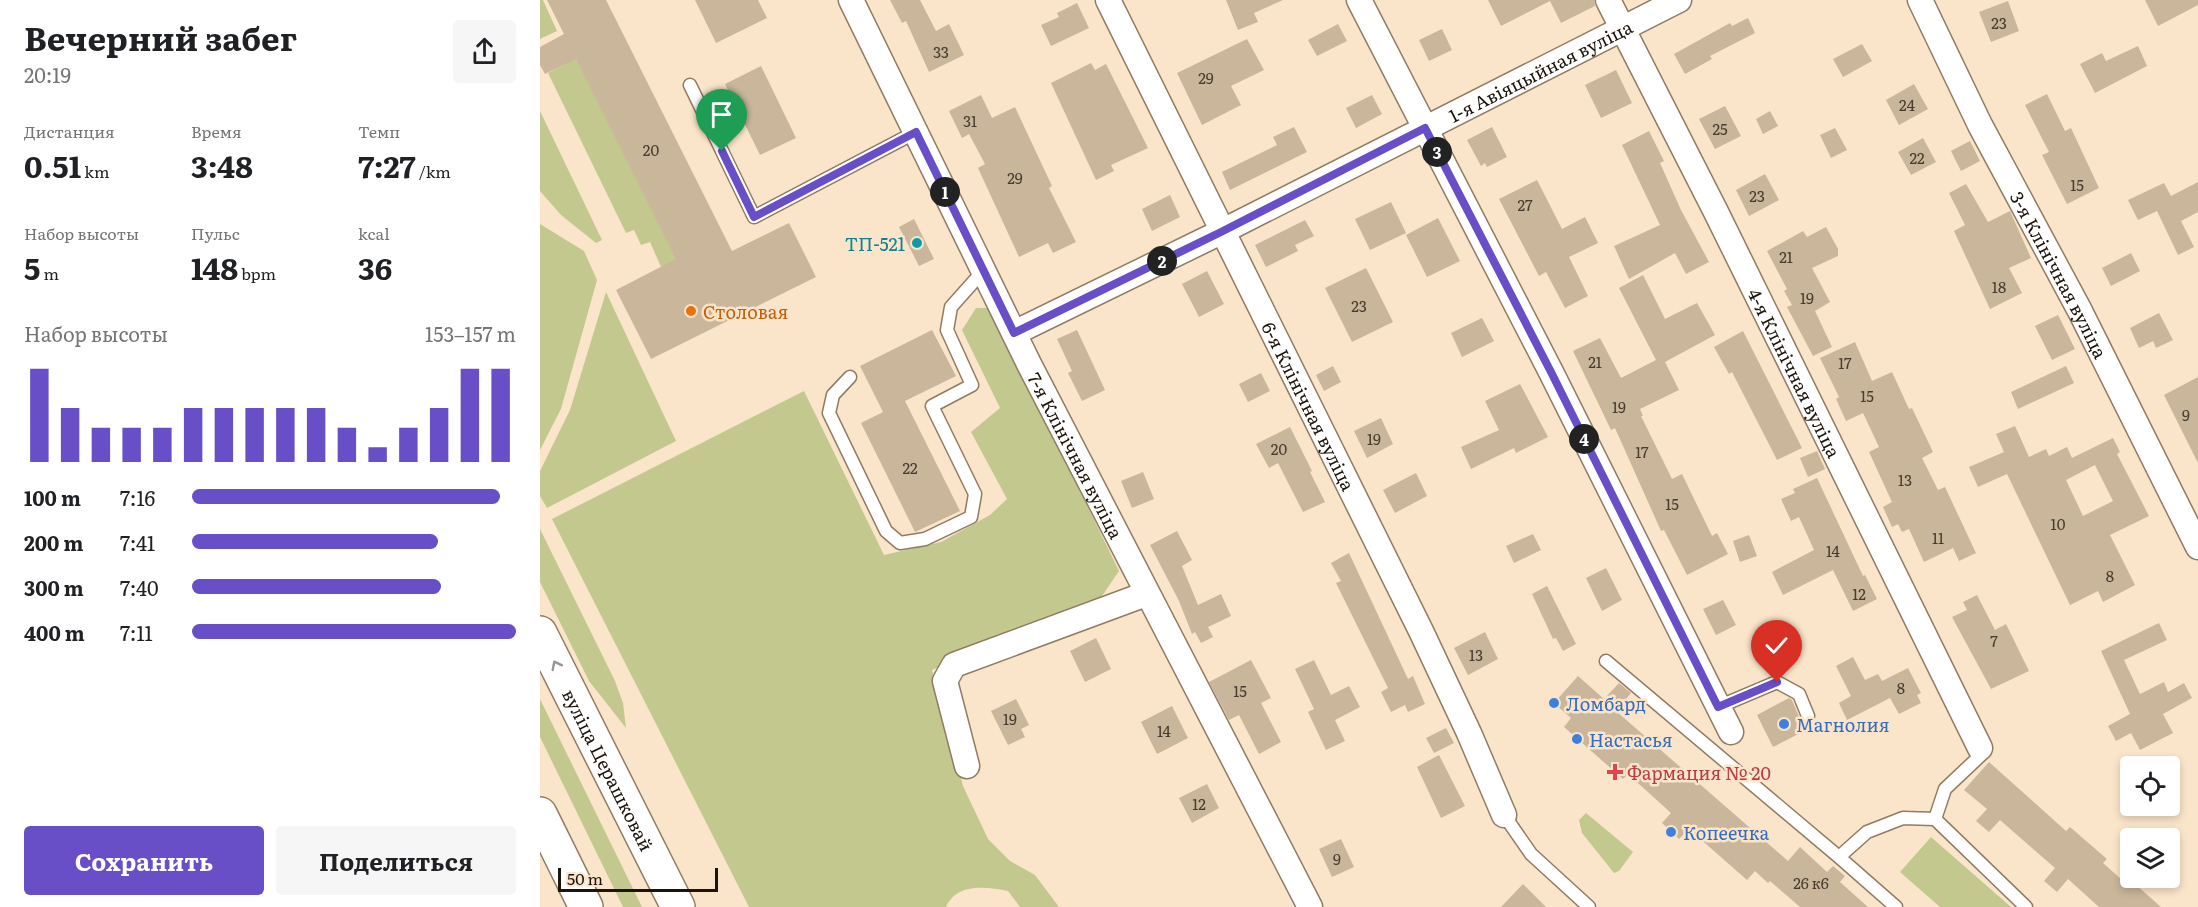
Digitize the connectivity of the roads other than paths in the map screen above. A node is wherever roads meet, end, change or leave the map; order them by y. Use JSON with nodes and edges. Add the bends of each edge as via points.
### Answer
{"nodes":[{"id":1,"x":851,"y":0,"type":"edge"},
{"id":2,"x":1108,"y":0,"type":"edge"},
{"id":3,"x":1359,"y":0,"type":"edge"},
{"id":4,"x":1608,"y":0,"type":"edge"},
{"id":5,"x":1679,"y":0,"type":"edge"},
{"id":6,"x":1920,"y":0,"type":"edge"},
{"id":7,"x":1622,"y":28,"type":"junction"},
{"id":8,"x":690,"y":85,"type":"dead end"},
{"id":9,"x":1425,"y":128,"type":"junction"},
{"id":10,"x":916,"y":132,"type":"junction"},
{"id":11,"x":1221,"y":232,"type":"junction"},
{"id":12,"x":984,"y":270,"type":"junction"},
{"id":13,"x":1014,"y":333,"type":"junction"},
{"id":14,"x":850,"y":377,"type":"dead end"},
{"id":15,"x":2198,"y":547,"type":"edge"},
{"id":16,"x":1146,"y":594,"type":"junction"},
{"id":17,"x":540,"y":633,"type":"edge"},
{"id":18,"x":1606,"y":661,"type":"dead end"},
{"id":19,"x":1718,"y":707,"type":"junction"},
{"id":20,"x":1808,"y":716,"type":"dead end"},
{"id":21,"x":1731,"y":732,"type":"dead end"},
{"id":22,"x":1980,"y":748,"type":"joint"},
{"id":23,"x":967,"y":765,"type":"dead end"},
{"id":24,"x":540,"y":814,"type":"edge"},
{"id":25,"x":1504,"y":814,"type":"joint"},
{"id":26,"x":1935,"y":819,"type":"junction"},
{"id":27,"x":1839,"y":857,"type":"junction"},
{"id":28,"x":586,"y":907,"type":"edge"},
{"id":29,"x":678,"y":907,"type":"edge"},
{"id":30,"x":1310,"y":907,"type":"edge"},
{"id":31,"x":1589,"y":907,"type":"edge"},
{"id":32,"x":1896,"y":907,"type":"edge"},
{"id":33,"x":2026,"y":907,"type":"edge"}],
"edges":[{"from":1,"to":10,"type":"street","name":"7-я Клінічная вуліца"},
{"from":2,"to":11,"type":"street","name":"6-я Клінічная вуліца"},
{"from":3,"to":9,"type":"street"},
{"from":4,"to":7,"type":"street","name":"4-я Клінічная вуліца"},
{"from":5,"to":7,"type":"street","name":"1-я Авіяцыйная вуліца"},
{"from":6,"to":15,"type":"street","name":"3-я Клінічная вуліца","via":[[1980,125],[2080,311]]},
{"from":7,"to":9,"type":"street","name":"1-я Авіяцыйная вуліца"},
{"from":7,"to":22,"type":"street","name":"4-я Клінічная вуліца"},
{"from":8,"to":10,"type":"lane","via":[[754,217]]},
{"from":9,"to":11,"type":"street","name":"1-я Авіяцыйная вуліца"},
{"from":9,"to":19,"type":"street"},
{"from":10,"to":12,"type":"street","name":"7-я Клінічная вуліца"},
{"from":11,"to":13,"type":"street","name":"1-я Авіяцыйная вуліца"},
{"from":11,"to":25,"type":"street","name":"6-я Клінічная вуліца","via":[[1425,641]]},
{"from":12,"to":13,"type":"street","name":"7-я Клінічная вуліца"},
{"from":12,"to":14,"type":"lane","via":[[951,307],[947,330],[972,385],[932,406],[975,494],[971,517],[925,539],[900,543],[886,531],[829,413],[833,395]]},
{"from":13,"to":16,"type":"street","name":"7-я Клінічная вуліца"},
{"from":16,"to":23,"type":"street","via":[[954,665],[945,681]]},
{"from":16,"to":30,"type":"street","name":"7-я Клінічная вуліца"},
{"from":29,"to":17,"type":"main road","name":"вуліца Церашковай","one_way":true},
{"from":18,"to":27,"type":"lane"},
{"from":19,"to":20,"type":"lane","via":[[1777,682],[1798,694]]},
{"from":19,"to":21,"type":"street"},
{"from":22,"to":26,"type":"lane","via":[[1982,754],[1945,789]]},
{"from":24,"to":28,"type":"main road"},
{"from":25,"to":31,"type":"lane","via":[[1531,854]]},
{"from":26,"to":27,"type":"lane","via":[[1894,821],[1867,832]]},
{"from":26,"to":33,"type":"lane"},
{"from":27,"to":32,"type":"lane"}]}
